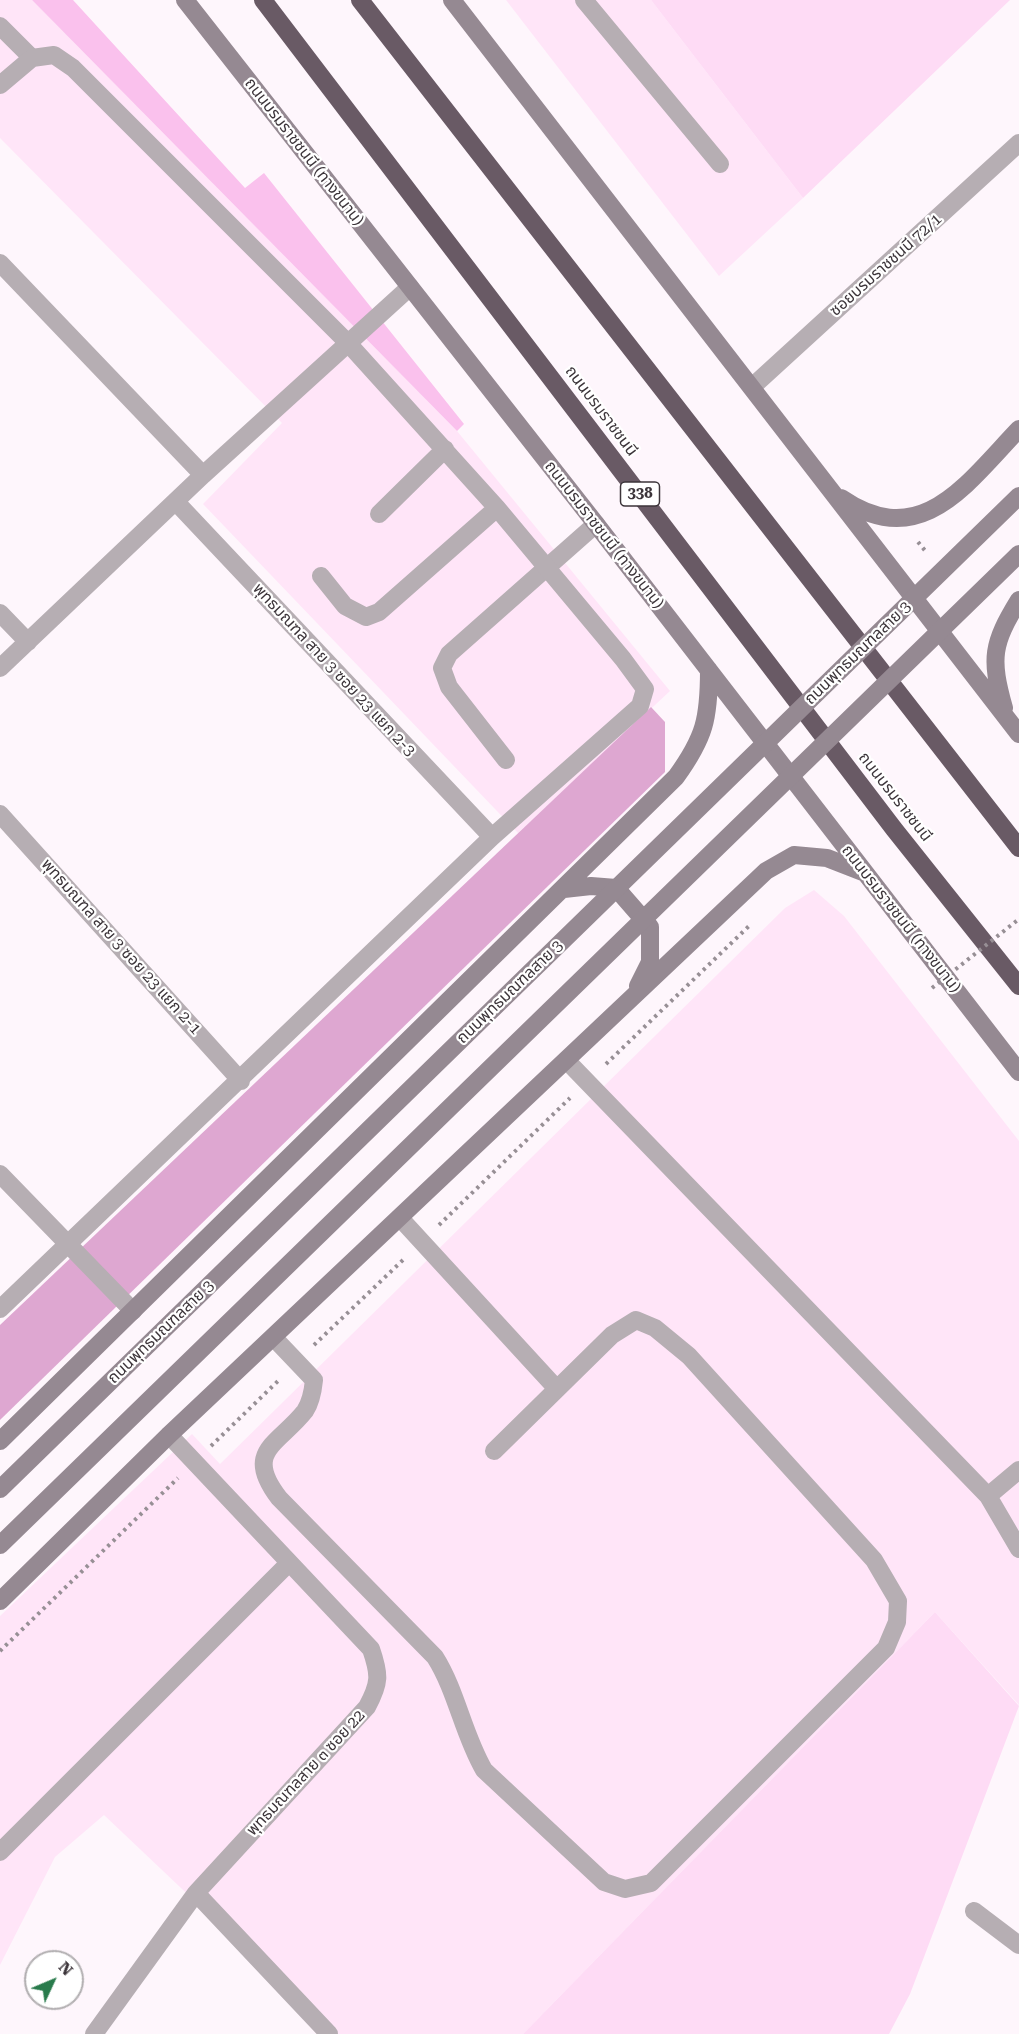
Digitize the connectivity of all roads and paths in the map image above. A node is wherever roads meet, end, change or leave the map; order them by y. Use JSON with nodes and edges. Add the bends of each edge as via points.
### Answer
{"nodes":[{"id":1,"x":185,"y":0,"type":"edge"},
{"id":2,"x":263,"y":0,"type":"edge"},
{"id":3,"x":360,"y":0,"type":"edge"},
{"id":4,"x":452,"y":0,"type":"edge"},
{"id":5,"x":584,"y":0,"type":"edge"},
{"id":6,"x":0,"y":26,"type":"edge"},
{"id":7,"x":32,"y":58,"type":"junction"},
{"id":8,"x":0,"y":86,"type":"edge"},
{"id":9,"x":1019,"y":143,"type":"edge"},
{"id":10,"x":720,"y":164,"type":"dead end"},
{"id":11,"x":0,"y":263,"type":"edge"},
{"id":12,"x":410,"y":287,"type":"junction"},
{"id":13,"x":348,"y":341,"type":"junction"},
{"id":14,"x":752,"y":387,"type":"junction"},
{"id":15,"x":1019,"y":429,"type":"edge"},
{"id":16,"x":445,"y":449,"type":"junction"},
{"id":17,"x":203,"y":475,"type":"junction"},
{"id":18,"x":827,"y":489,"type":"junction"},
{"id":19,"x":1019,"y":496,"type":"edge"},
{"id":20,"x":176,"y":502,"type":"junction"},
{"id":21,"x":497,"y":508,"type":"junction"},
{"id":22,"x":379,"y":514,"type":"dead end"},
{"id":23,"x":597,"y":524,"type":"junction"},
{"id":24,"x":1019,"y":554,"type":"edge"},
{"id":25,"x":548,"y":567,"type":"junction"},
{"id":26,"x":321,"y":576,"type":"dead end"},
{"id":27,"x":1019,"y":600,"type":"edge"},
{"id":28,"x":0,"y":613,"type":"edge"},
{"id":29,"x":28,"y":642,"type":"junction"},
{"id":30,"x":0,"y":668,"type":"edge"},
{"id":31,"x":709,"y":670,"type":"junction"},
{"id":32,"x":1006,"y":718,"type":"junction"},
{"id":33,"x":1019,"y":734,"type":"edge"},
{"id":34,"x":506,"y":760,"type":"dead end"},
{"id":35,"x":0,"y":814,"type":"edge"},
{"id":36,"x":492,"y":837,"type":"junction"},
{"id":37,"x":1019,"y":848,"type":"edge"},
{"id":38,"x":865,"y":872,"type":"junction"},
{"id":39,"x":564,"y":889,"type":"junction"},
{"id":40,"x":756,"y":918,"type":"dead end"},
{"id":41,"x":1019,"y":919,"type":"edge"},
{"id":42,"x":1019,"y":986,"type":"edge"},
{"id":43,"x":932,"y":988,"type":"dead end"},
{"id":44,"x":631,"y":1000,"type":"junction"},
{"id":45,"x":567,"y":1060,"type":"junction"},
{"id":46,"x":1019,"y":1072,"type":"edge"},
{"id":47,"x":241,"y":1081,"type":"junction"},
{"id":48,"x":587,"y":1082,"type":"junction"},
{"id":49,"x":0,"y":1174,"type":"edge"},
{"id":50,"x":400,"y":1218,"type":"junction"},
{"id":51,"x":68,"y":1242,"type":"junction"},
{"id":52,"x":422,"y":1242,"type":"junction"},
{"id":53,"x":0,"y":1309,"type":"edge"},
{"id":54,"x":133,"y":1311,"type":"junction"},
{"id":55,"x":274,"y":1338,"type":"junction"},
{"id":56,"x":297,"y":1362,"type":"junction"},
{"id":57,"x":557,"y":1389,"type":"junction"},
{"id":58,"x":169,"y":1436,"type":"junction"},
{"id":59,"x":0,"y":1442,"type":"edge"},
{"id":60,"x":494,"y":1451,"type":"dead end"},
{"id":61,"x":194,"y":1462,"type":"junction"},
{"id":62,"x":1019,"y":1470,"type":"edge"},
{"id":63,"x":0,"y":1489,"type":"edge"},
{"id":64,"x":988,"y":1496,"type":"junction"},
{"id":65,"x":0,"y":1545,"type":"edge"},
{"id":66,"x":1019,"y":1549,"type":"edge"},
{"id":67,"x":289,"y":1563,"type":"junction"},
{"id":68,"x":0,"y":1601,"type":"edge"},
{"id":69,"x":0,"y":1651,"type":"edge"},
{"id":70,"x":0,"y":1852,"type":"edge"},
{"id":71,"x":196,"y":1893,"type":"junction"},
{"id":72,"x":974,"y":1911,"type":"dead end"},
{"id":73,"x":1019,"y":1945,"type":"edge"},
{"id":74,"x":94,"y":2034,"type":"edge"},
{"id":75,"x":329,"y":2034,"type":"edge"}],
"edges":[{"from":1,"to":12,"type":"main road","name":"ถนนบรมราชชนนี (ทางขนาน)"},
{"from":2,"to":42,"type":"highway","name":"ถนนบรมราชชนนี","number":"338","via":[[894,829]]},
{"from":3,"to":37,"type":"highway"},
{"from":4,"to":14,"type":"main road"},
{"from":5,"to":10,"type":"street"},
{"from":6,"to":7,"type":"street"},
{"from":7,"to":8,"type":"street"},
{"from":7,"to":13,"type":"street","via":[[54,55],[81,76]]},
{"from":9,"to":14,"type":"street","name":"ซอยบรมราชชนนี 72/1"},
{"from":11,"to":17,"type":"street"},
{"from":12,"to":13,"type":"street"},
{"from":12,"to":23,"type":"main road","name":"ถนนบรมราชชนนี (ทางขนาน)"},
{"from":13,"to":16,"type":"street"},
{"from":13,"to":17,"type":"street"},
{"from":14,"to":18,"type":"main road"},
{"from":15,"to":18,"type":"main road","via":[[949,501],[921,516],[890,520],[859,510]]},
{"from":16,"to":21,"type":"street"},
{"from":16,"to":22,"type":"street"},
{"from":17,"to":20,"type":"street"},
{"from":18,"to":32,"type":"main road"},
{"from":19,"to":63,"type":"main road","name":"ถนนพุทธมณฑลสาย 3","bridge":true},
{"from":20,"to":29,"type":"street"},
{"from":20,"to":36,"type":"street","name":"พุทธมณฑล สาย 3 ซอย 23 แยก 2-3"},
{"from":21,"to":25,"type":"street"},
{"from":21,"to":26,"type":"street","via":[[379,612],[366,617],[345,606]]},
{"from":23,"to":25,"type":"street"},
{"from":23,"to":31,"type":"main road","name":"ถนนบรมราชชนนี (ทางขนาน)"},
{"from":24,"to":65,"type":"main road","bridge":true},
{"from":25,"to":34,"type":"street","via":[[449,654],[442,669],[449,687]]},
{"from":25,"to":36,"type":"street","via":[[645,689],[640,706]]},
{"from":27,"to":32,"type":"main road","via":[[994,650],[995,677]]},
{"from":28,"to":29,"type":"street"},
{"from":29,"to":30,"type":"street"},
{"from":31,"to":38,"type":"main road","name":"ถนนบรมราชชนนี (ทางขนาน)"},
{"from":31,"to":39,"type":"main road","via":[[709,710],[702,736],[689,760]]},
{"from":32,"to":33,"type":"main road"},
{"from":35,"to":47,"type":"street","name":"พุทธมณฑล สาย 3 ซอย 23 แยก 2-1"},
{"from":36,"to":47,"type":"street"},
{"from":38,"to":44,"type":"main road","via":[[828,858],[794,855],[766,871]]},
{"from":38,"to":46,"type":"main road","name":"ถนนบรมราชชนนี (ทางขนาน)"},
{"from":39,"to":44,"type":"main road","via":[[616,888],[650,927],[650,962]]},
{"from":39,"to":54,"type":"main road"},
{"from":40,"to":48,"type":"path"},
{"from":41,"to":43,"type":"path","bridge":true},
{"from":44,"to":45,"type":"main road"},
{"from":45,"to":48,"type":"street"},
{"from":45,"to":50,"type":"main road"},
{"from":47,"to":51,"type":"street"},
{"from":48,"to":52,"type":"path"},
{"from":48,"to":64,"type":"street"},
{"from":49,"to":51,"type":"street"},
{"from":50,"to":52,"type":"street"},
{"from":50,"to":55,"type":"main road"},
{"from":51,"to":53,"type":"street"},
{"from":51,"to":54,"type":"street"},
{"from":52,"to":56,"type":"path"},
{"from":52,"to":57,"type":"street"},
{"from":54,"to":59,"type":"main road"},
{"from":55,"to":56,"type":"street"},
{"from":55,"to":58,"type":"main road"},
{"from":56,"to":57,"type":"street","via":[[314,1380],[312,1394],[306,1409],[270,1446],[261,1466],[265,1480],[435,1657],[450,1680],[473,1751],[484,1770],[587,1868],[604,1882],[625,1889],[651,1883],[886,1648],[897,1622],[898,1601],[874,1560],[689,1356],[655,1328],[636,1320],[612,1335]]},
{"from":56,"to":61,"type":"path"},
{"from":57,"to":60,"type":"street"},
{"from":58,"to":61,"type":"street","name":"พุทธมณฑลสาย ๓ ซอย 22"},
{"from":58,"to":68,"type":"main road"},
{"from":61,"to":67,"type":"street","name":"พุทธมณฑลสาย ๓ ซอย 22"},
{"from":61,"to":69,"type":"path"},
{"from":62,"to":64,"type":"street"},
{"from":64,"to":66,"type":"street"},
{"from":67,"to":70,"type":"street"},
{"from":67,"to":71,"type":"street","name":"พุทธมณฑลสาย ๓ ซอย 22","via":[[371,1650],[378,1671],[377,1688],[367,1707]]},
{"from":71,"to":74,"type":"street","name":"พุทธมณฑลสาย ๓ ซอย 22"},
{"from":71,"to":75,"type":"street"},
{"from":72,"to":73,"type":"street"}]}
